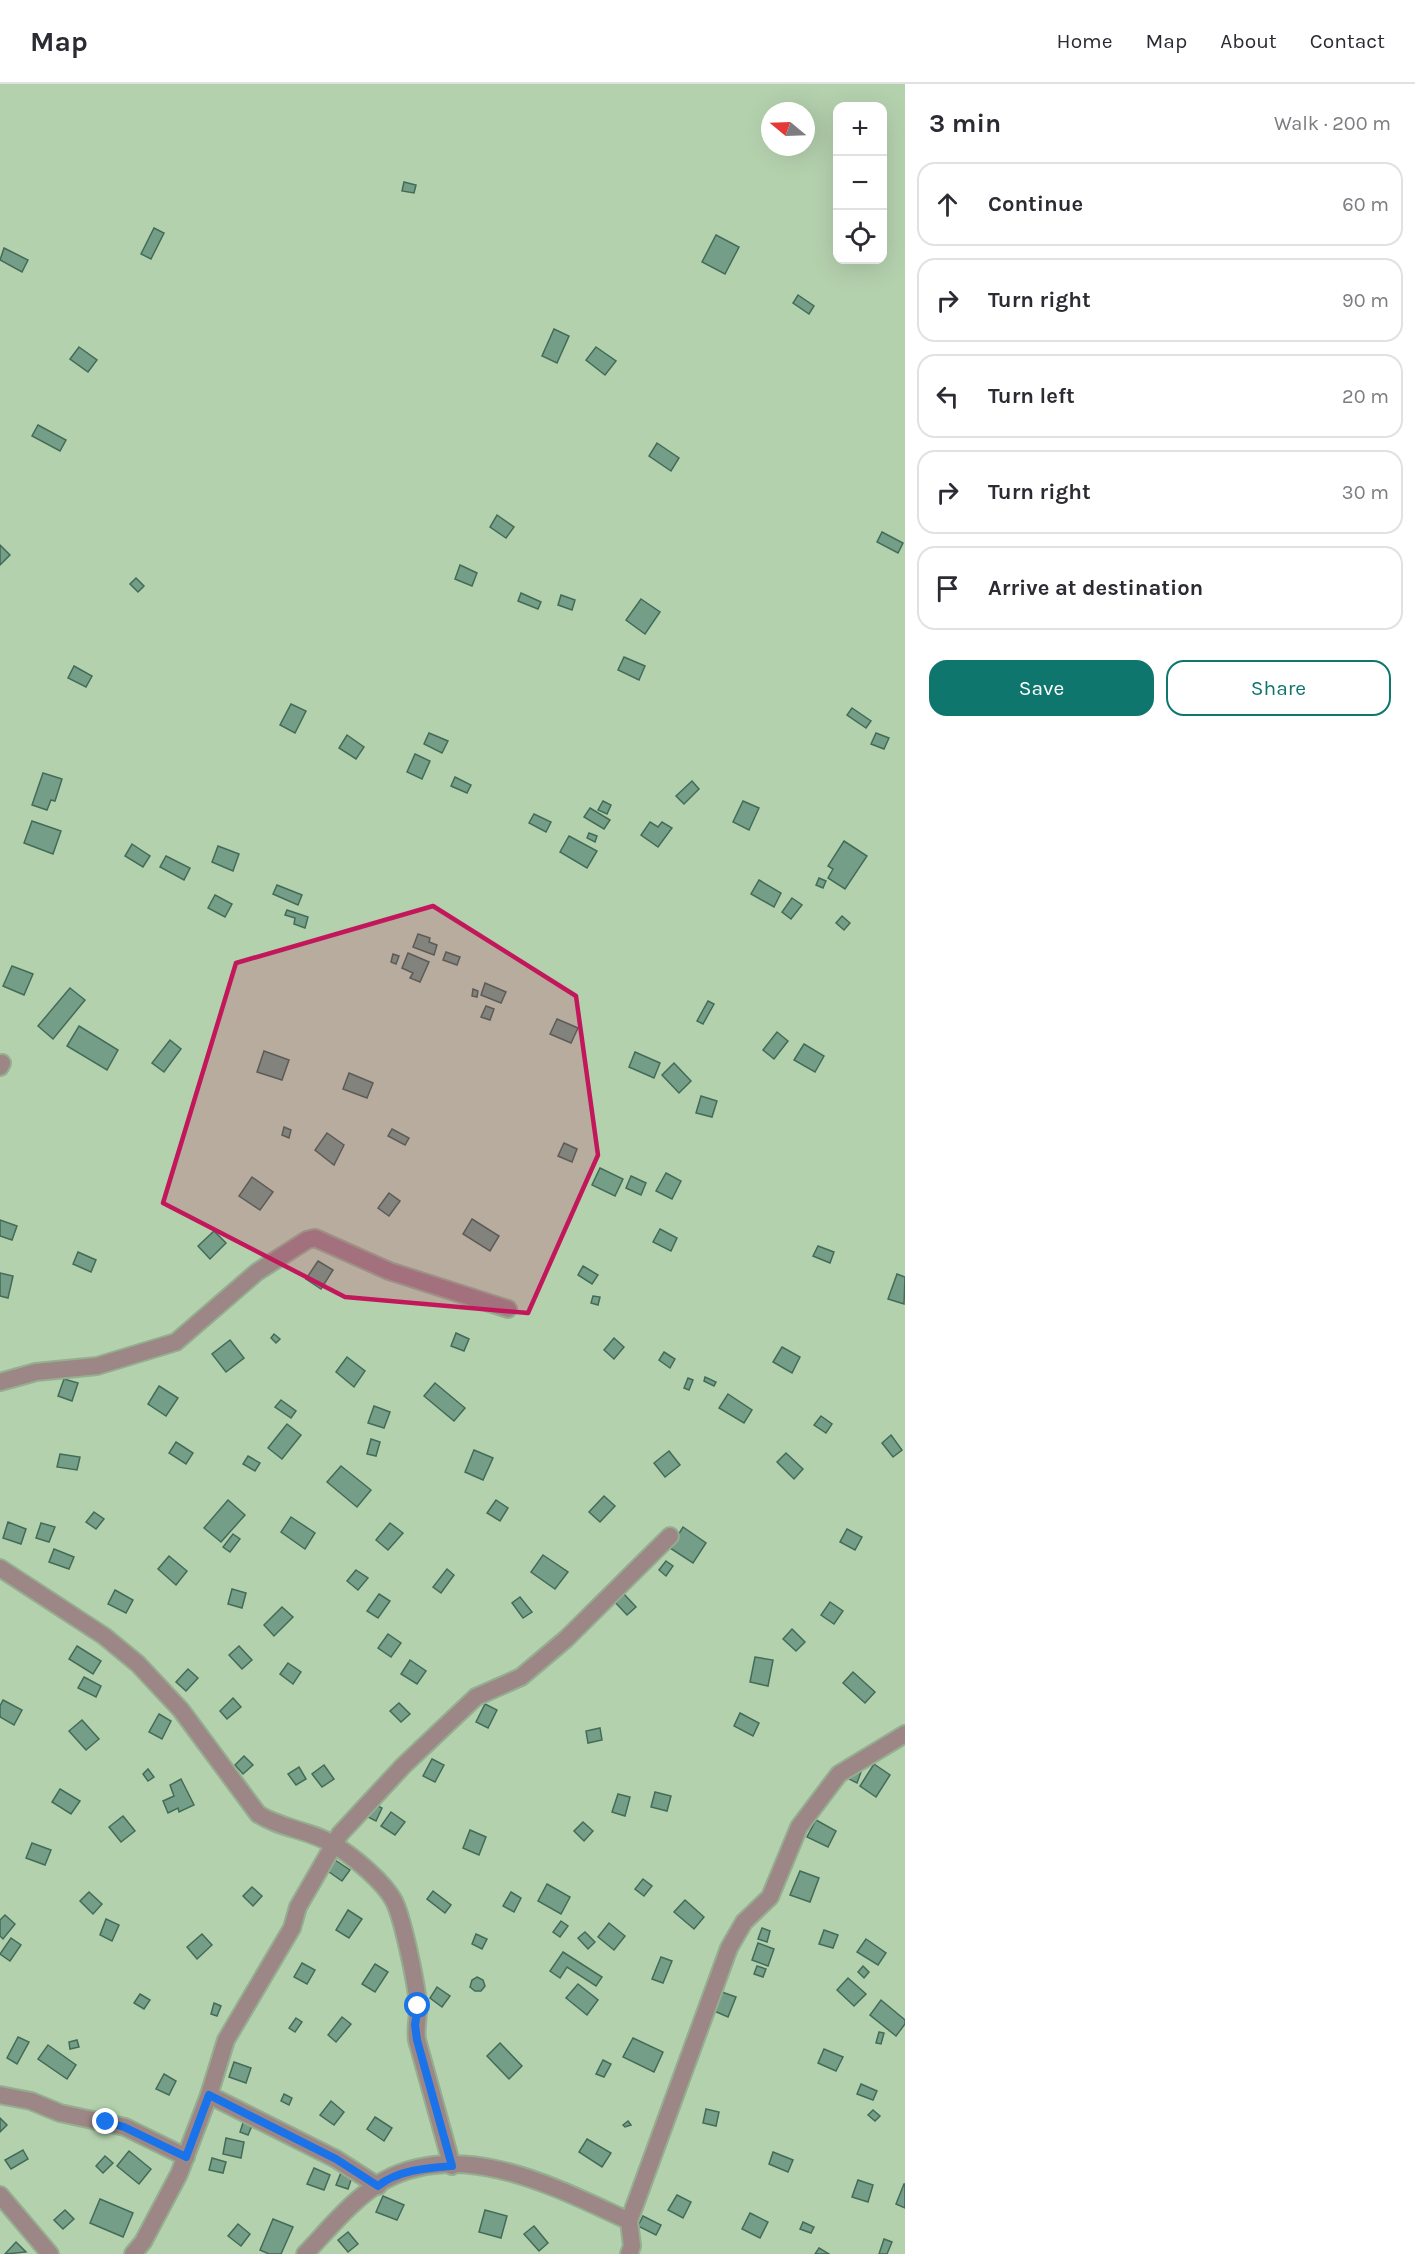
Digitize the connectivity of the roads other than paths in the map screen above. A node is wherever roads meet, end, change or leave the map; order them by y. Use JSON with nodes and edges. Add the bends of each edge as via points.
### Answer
{"nodes":[{"id":1,"x":508,"y":1310,"type":"dead end"},
{"id":2,"x":0,"y":1382,"type":"edge"},
{"id":3,"x":670,"y":1536,"type":"dead end"},
{"id":4,"x":0,"y":1568,"type":"edge"},
{"id":5,"x":905,"y":1734,"type":"edge"},
{"id":6,"x":334,"y":1844,"type":"junction"},
{"id":7,"x":0,"y":2095,"type":"edge"},
{"id":8,"x":209,"y":2095,"type":"junction"},
{"id":9,"x":186,"y":2157,"type":"junction"},
{"id":10,"x":452,"y":2166,"type":"junction"},
{"id":11,"x":378,"y":2186,"type":"junction"},
{"id":12,"x":0,"y":2195,"type":"edge"},
{"id":13,"x":628,"y":2221,"type":"junction"},
{"id":14,"x":50,"y":2254,"type":"edge"},
{"id":15,"x":133,"y":2254,"type":"edge"},
{"id":16,"x":305,"y":2254,"type":"edge"},
{"id":17,"x":628,"y":2254,"type":"edge"}],
"edges":[{"from":1,"to":2,"type":"street","via":[[389,1271],[315,1238],[257,1272],[176,1342],[97,1366],[36,1372]]},
{"from":3,"to":6,"type":"street","via":[[566,1639],[521,1677],[476,1697],[403,1766]]},
{"from":4,"to":6,"type":"street","via":[[104,1636],[138,1664],[180,1710],[258,1814],[270,1822]]},
{"from":5,"to":13,"type":"street","via":[[839,1774],[799,1827],[770,1897],[744,1922],[718,1975]]},
{"from":6,"to":8,"type":"street","via":[[298,1907],[292,1928],[226,2040]]},
{"from":6,"to":10,"type":"street","via":[[383,1884],[395,1902],[418,2006],[417,2040]]},
{"from":7,"to":9,"type":"street","via":[[124,2127]]},
{"from":8,"to":9,"type":"street"},
{"from":8,"to":11,"type":"street","via":[[336,2159]]},
{"from":9,"to":15,"type":"street","via":[[143,2242]]},
{"from":10,"to":11,"type":"street","via":[[418,2169]]},
{"from":10,"to":13,"type":"street","via":[[492,2168],[541,2181]]},
{"from":11,"to":16,"type":"street","via":[[343,2214]]},
{"from":12,"to":14,"type":"street"},
{"from":13,"to":17,"type":"street","via":[[632,2246]]}]}
